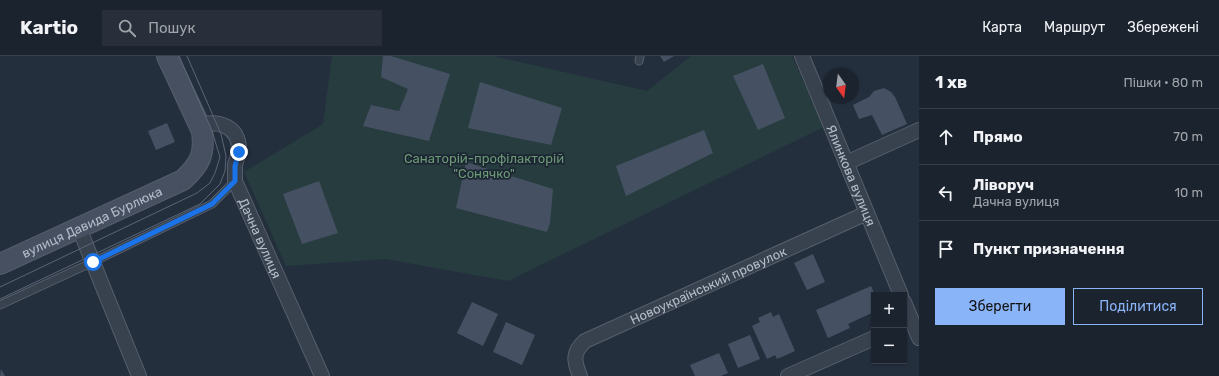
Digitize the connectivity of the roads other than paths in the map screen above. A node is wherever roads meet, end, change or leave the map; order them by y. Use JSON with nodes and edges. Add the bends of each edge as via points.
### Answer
{"nodes":[{"id":1,"x":167,"y":56,"type":"edge"},
{"id":2,"x":802,"y":56,"type":"edge"},
{"id":3,"x":199,"y":125,"type":"junction"},
{"id":4,"x":919,"y":130,"type":"edge"},
{"id":5,"x":846,"y":163,"type":"junction"},
{"id":6,"x":235,"y":181,"type":"junction"},
{"id":7,"x":867,"y":213,"type":"junction"},
{"id":8,"x":79,"y":228,"type":"junction"},
{"id":9,"x":93,"y":262,"type":"junction"},
{"id":10,"x":0,"y":264,"type":"edge"},
{"id":11,"x":900,"y":292,"type":"edge"},
{"id":12,"x":0,"y":305,"type":"edge"},
{"id":13,"x":907,"y":309,"type":"edge"},
{"id":14,"x":912,"y":321,"type":"edge"},
{"id":15,"x":919,"y":338,"type":"edge"},
{"id":16,"x":871,"y":339,"type":"edge"},
{"id":17,"x":139,"y":376,"type":"edge"},
{"id":18,"x":322,"y":376,"type":"edge"},
{"id":19,"x":580,"y":376,"type":"edge"},
{"id":20,"x":788,"y":376,"type":"edge"}],
"edges":[{"from":1,"to":3,"type":"main road"},
{"from":2,"to":5,"type":"street","name":"Ялинкова вулиця"},
{"from":3,"to":6,"type":"street","name":"Дачна вулиця","via":[[216,122],[235,136],[239,152],[235,166]]},
{"from":3,"to":8,"type":"main road","name":"вулиця Давида Бурлюка","via":[[204,144],[202,158],[183,180]]},
{"from":4,"to":5,"type":"street"},
{"from":5,"to":7,"type":"street","name":"Ялинкова вулиця"},
{"from":6,"to":9,"type":"lane","via":[[212,204]]},
{"from":6,"to":18,"type":"street","name":"Дачна вулиця"},
{"from":7,"to":11,"type":"street","name":"Ялинкова вулиця"},
{"from":7,"to":19,"type":"street","name":"Новоукраїнський провулок","via":[[585,341],[575,357]]},
{"from":8,"to":9,"type":"street"},
{"from":8,"to":10,"type":"main road","name":"вулиця Давида Бурлюка"},
{"from":9,"to":12,"type":"lane"},
{"from":9,"to":17,"type":"street"},
{"from":13,"to":14,"type":"street"},
{"from":14,"to":15,"type":"street"},
{"from":16,"to":20,"type":"street"}]}
